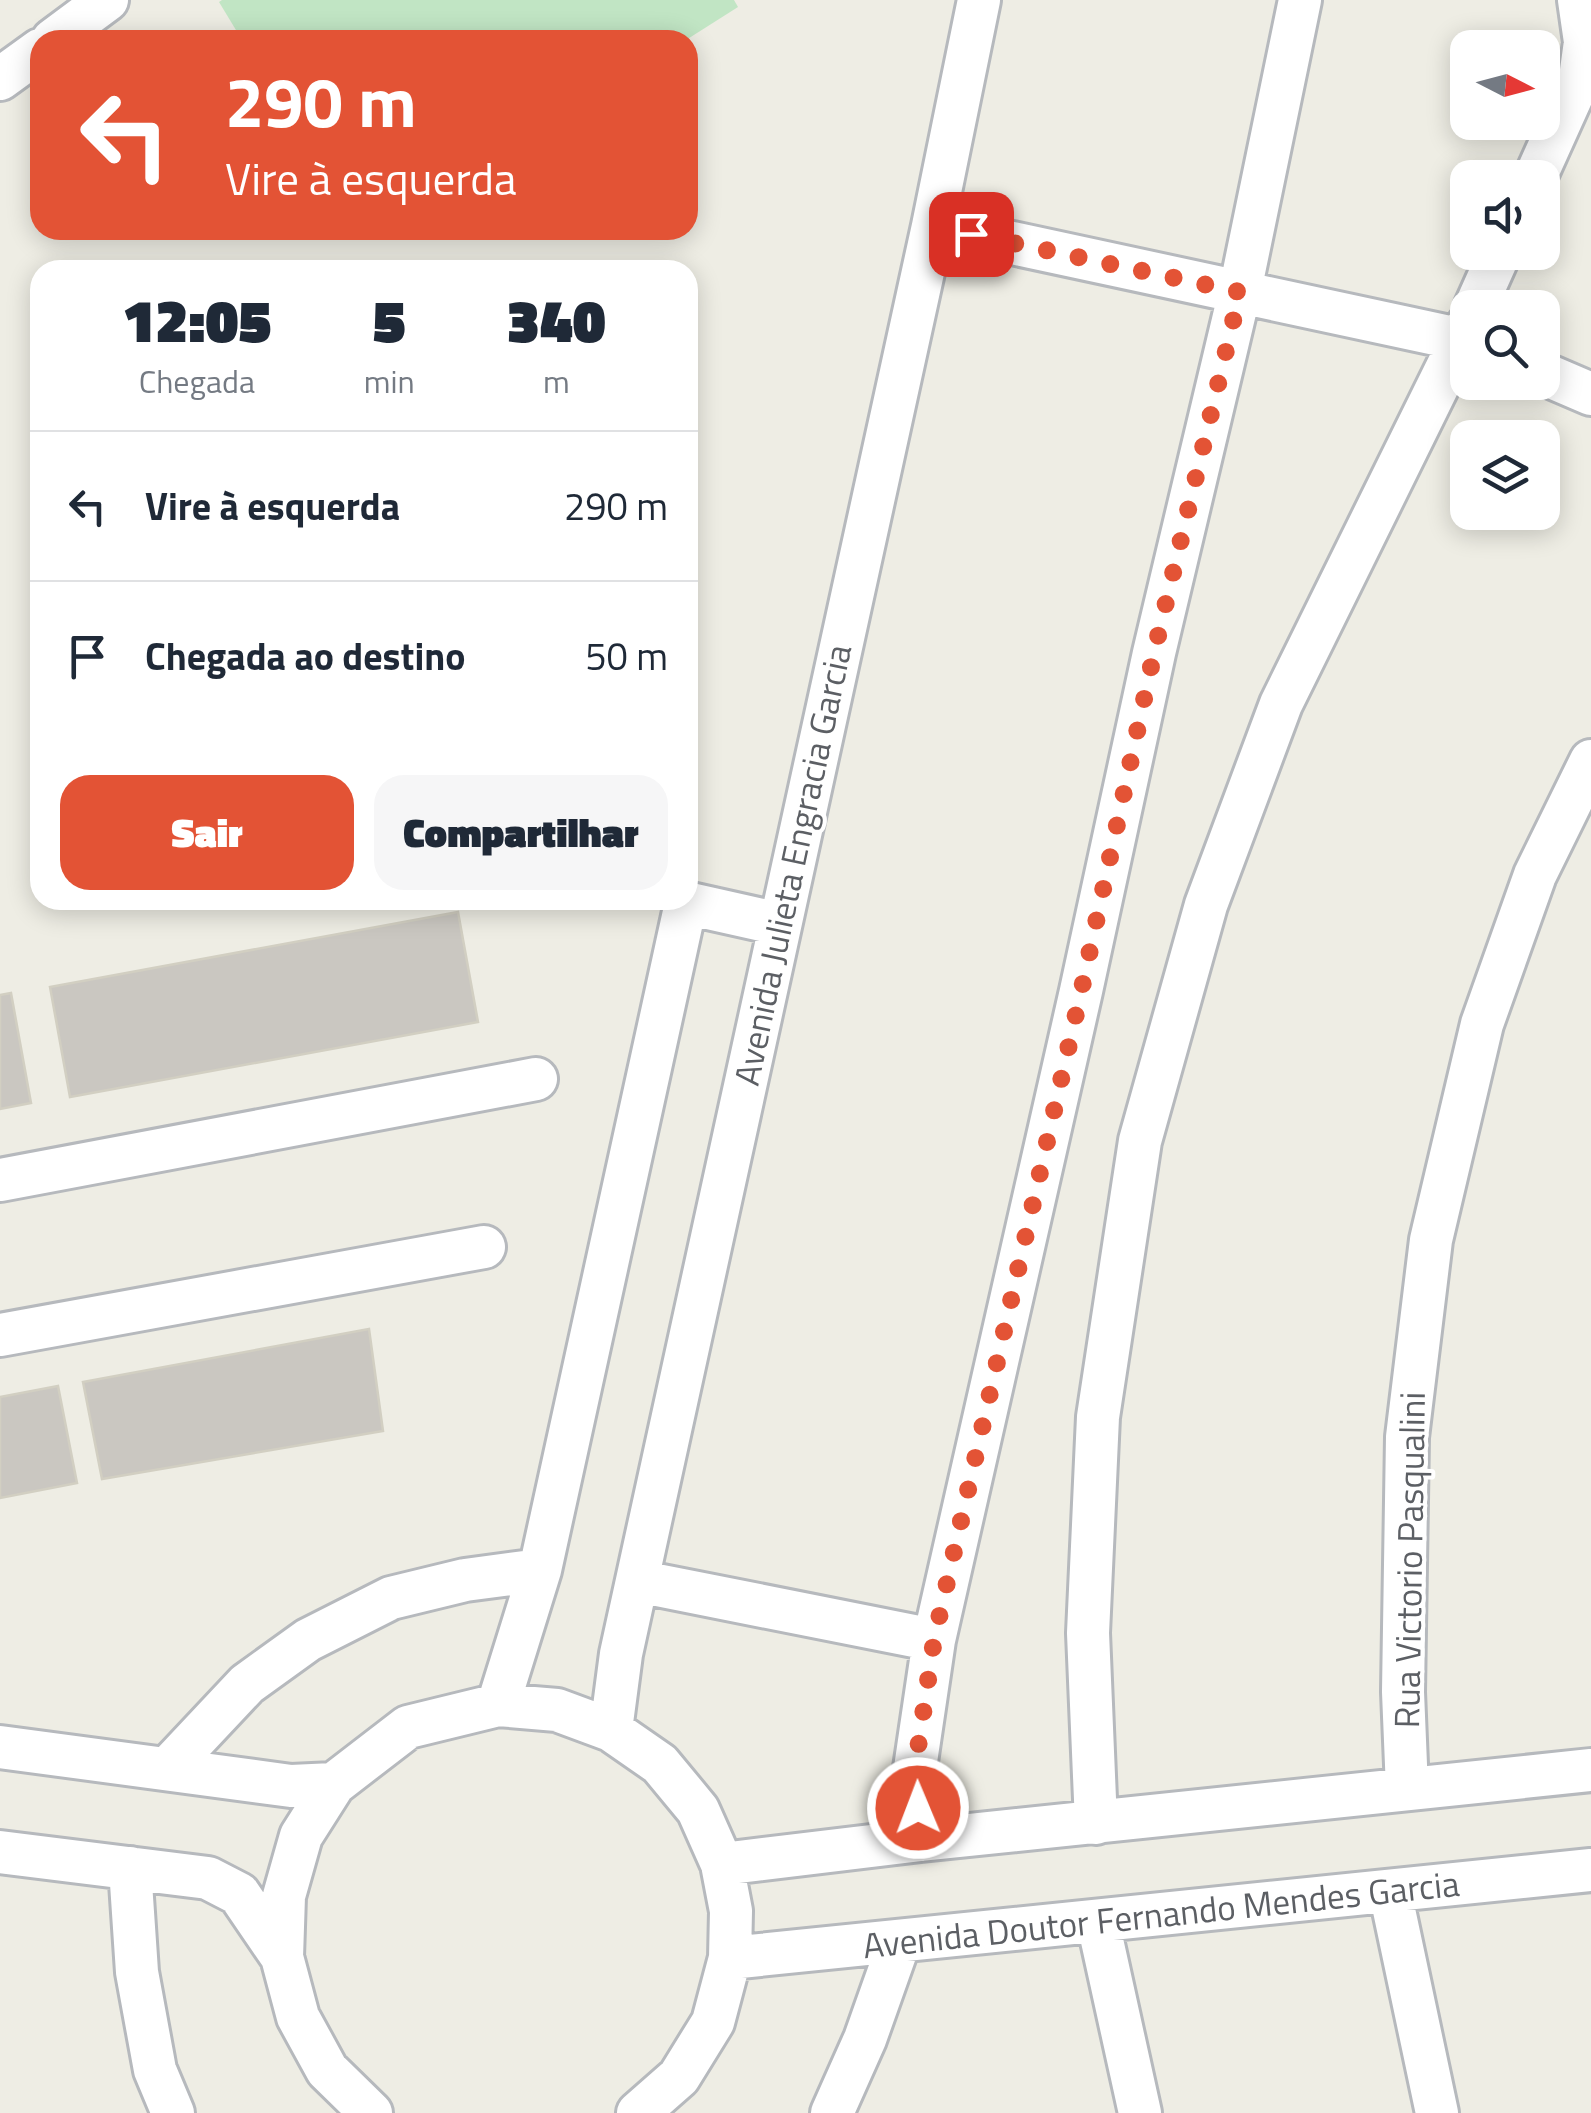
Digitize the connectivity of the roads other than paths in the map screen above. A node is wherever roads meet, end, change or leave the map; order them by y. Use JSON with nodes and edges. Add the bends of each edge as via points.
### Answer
{"nodes":[{"id":1,"x":107,"y":0,"type":"edge"},
{"id":2,"x":979,"y":0,"type":"edge"},
{"id":3,"x":1300,"y":0,"type":"edge"},
{"id":4,"x":1580,"y":0,"type":"edge"},
{"id":5,"x":66,"y":30,"type":"edge"},
{"id":6,"x":30,"y":58,"type":"edge"},
{"id":7,"x":0,"y":80,"type":"edge"},
{"id":8,"x":1542,"y":160,"type":"edge"},
{"id":9,"x":933,"y":226,"type":"junction"},
{"id":10,"x":1240,"y":292,"type":"junction"},
{"id":11,"x":1450,"y":325,"type":"edge"},
{"id":12,"x":1450,"y":364,"type":"edge"},
{"id":13,"x":1560,"y":381,"type":"edge"},
{"id":14,"x":1591,"y":394,"type":"edge"},
{"id":15,"x":1591,"y":761,"type":"edge"},
{"id":16,"x":698,"y":906,"type":"edge"},
{"id":17,"x":684,"y":910,"type":"edge"},
{"id":18,"x":780,"y":924,"type":"junction"},
{"id":19,"x":536,"y":1080,"type":"dead end"},
{"id":20,"x":0,"y":1180,"type":"edge"},
{"id":21,"x":484,"y":1247,"type":"dead end"},
{"id":22,"x":0,"y":1335,"type":"edge"},
{"id":23,"x":540,"y":1570,"type":"junction"},
{"id":24,"x":637,"y":1581,"type":"junction"},
{"id":25,"x":934,"y":1640,"type":"junction"},
{"id":26,"x":498,"y":1704,"type":"junction"},
{"id":27,"x":612,"y":1730,"type":"junction"},
{"id":28,"x":0,"y":1746,"type":"edge"},
{"id":29,"x":169,"y":1767,"type":"junction"},
{"id":30,"x":1591,"y":1770,"type":"edge"},
{"id":31,"x":334,"y":1784,"type":"junction"},
{"id":32,"x":1407,"y":1789,"type":"junction"},
{"id":33,"x":1096,"y":1823,"type":"junction"},
{"id":34,"x":921,"y":1840,"type":"junction"},
{"id":35,"x":0,"y":1852,"type":"edge"},
{"id":36,"x":722,"y":1864,"type":"junction"},
{"id":37,"x":130,"y":1868,"type":"junction"},
{"id":38,"x":1591,"y":1870,"type":"edge"},
{"id":39,"x":1390,"y":1891,"type":"junction"},
{"id":40,"x":1098,"y":1922,"type":"junction"},
{"id":41,"x":899,"y":1943,"type":"junction"},
{"id":42,"x":282,"y":1957,"type":"junction"},
{"id":43,"x":730,"y":1958,"type":"junction"},
{"id":44,"x":173,"y":2113,"type":"edge"},
{"id":45,"x":371,"y":2113,"type":"edge"},
{"id":46,"x":638,"y":2113,"type":"edge"},
{"id":47,"x":832,"y":2113,"type":"edge"},
{"id":48,"x":1140,"y":2113,"type":"edge"},
{"id":49,"x":1437,"y":2113,"type":"edge"}],
"edges":[{"from":1,"to":5,"type":"street"},
{"from":2,"to":9,"type":"street","name":"Avenida Julieta Engracia Garcia"},
{"from":3,"to":10,"type":"street"},
{"from":4,"to":8,"type":"street","via":[[1580,78]]},
{"from":6,"to":7,"type":"street"},
{"from":9,"to":10,"type":"street"},
{"from":9,"to":18,"type":"street","name":"Avenida Julieta Engracia Garcia"},
{"from":10,"to":11,"type":"street"},
{"from":10,"to":25,"type":"street"},
{"from":12,"to":33,"type":"street","via":[[1281,704],[1206,905],[1140,1141],[1098,1417],[1088,1633]]},
{"from":13,"to":14,"type":"street"},
{"from":15,"to":32,"type":"street","name":"Rua Victorio Pasqualini","via":[[1535,875],[1482,1024],[1431,1240],[1407,1437]]},
{"from":16,"to":18,"type":"street"},
{"from":17,"to":23,"type":"street"},
{"from":18,"to":24,"type":"street","name":"Avenida Julieta Engracia Garcia"},
{"from":19,"to":20,"type":"street"},
{"from":21,"to":22,"type":"street"},
{"from":23,"to":26,"type":"street"},
{"from":23,"to":29,"type":"street","via":[[391,1598],[308,1640],[247,1684]]},
{"from":24,"to":25,"type":"street"},
{"from":24,"to":27,"type":"street","name":"Avenida Julieta Engracia Garcia"},
{"from":25,"to":34,"type":"street","via":[[914,1775]]},
{"from":26,"to":27,"type":"street","via":[[557,1710]]},
{"from":26,"to":31,"type":"street","via":[[408,1727]]},
{"from":27,"to":36,"type":"street","via":[[660,1764],[698,1810]]},
{"from":28,"to":29,"type":"street"},
{"from":29,"to":31,"type":"street","via":[[291,1786]]},
{"from":30,"to":32,"type":"street"},
{"from":31,"to":42,"type":"street","via":[[292,1866]]},
{"from":32,"to":33,"type":"street"},
{"from":33,"to":34,"type":"street"},
{"from":34,"to":36,"type":"street"},
{"from":35,"to":37,"type":"street"},
{"from":36,"to":43,"type":"street"},
{"from":37,"to":42,"type":"street","via":[[208,1878],[239,1894]]},
{"from":37,"to":44,"type":"street","via":[[137,1972],[154,2070]]},
{"from":38,"to":39,"type":"street","name":"Avenida Doutor Fernando Mendes Garcia"},
{"from":39,"to":40,"type":"street","name":"Avenida Doutor Fernando Mendes Garcia"},
{"from":39,"to":49,"type":"street"},
{"from":40,"to":41,"type":"street","name":"Avenida Doutor Fernando Mendes Garcia"},
{"from":40,"to":48,"type":"street"},
{"from":41,"to":43,"type":"street","name":"Avenida Doutor Fernando Mendes Garcia"},
{"from":41,"to":47,"type":"street"},
{"from":42,"to":45,"type":"street","via":[[298,2017],[328,2070]]},
{"from":43,"to":46,"type":"street","via":[[713,2022],[678,2077]]}]}
